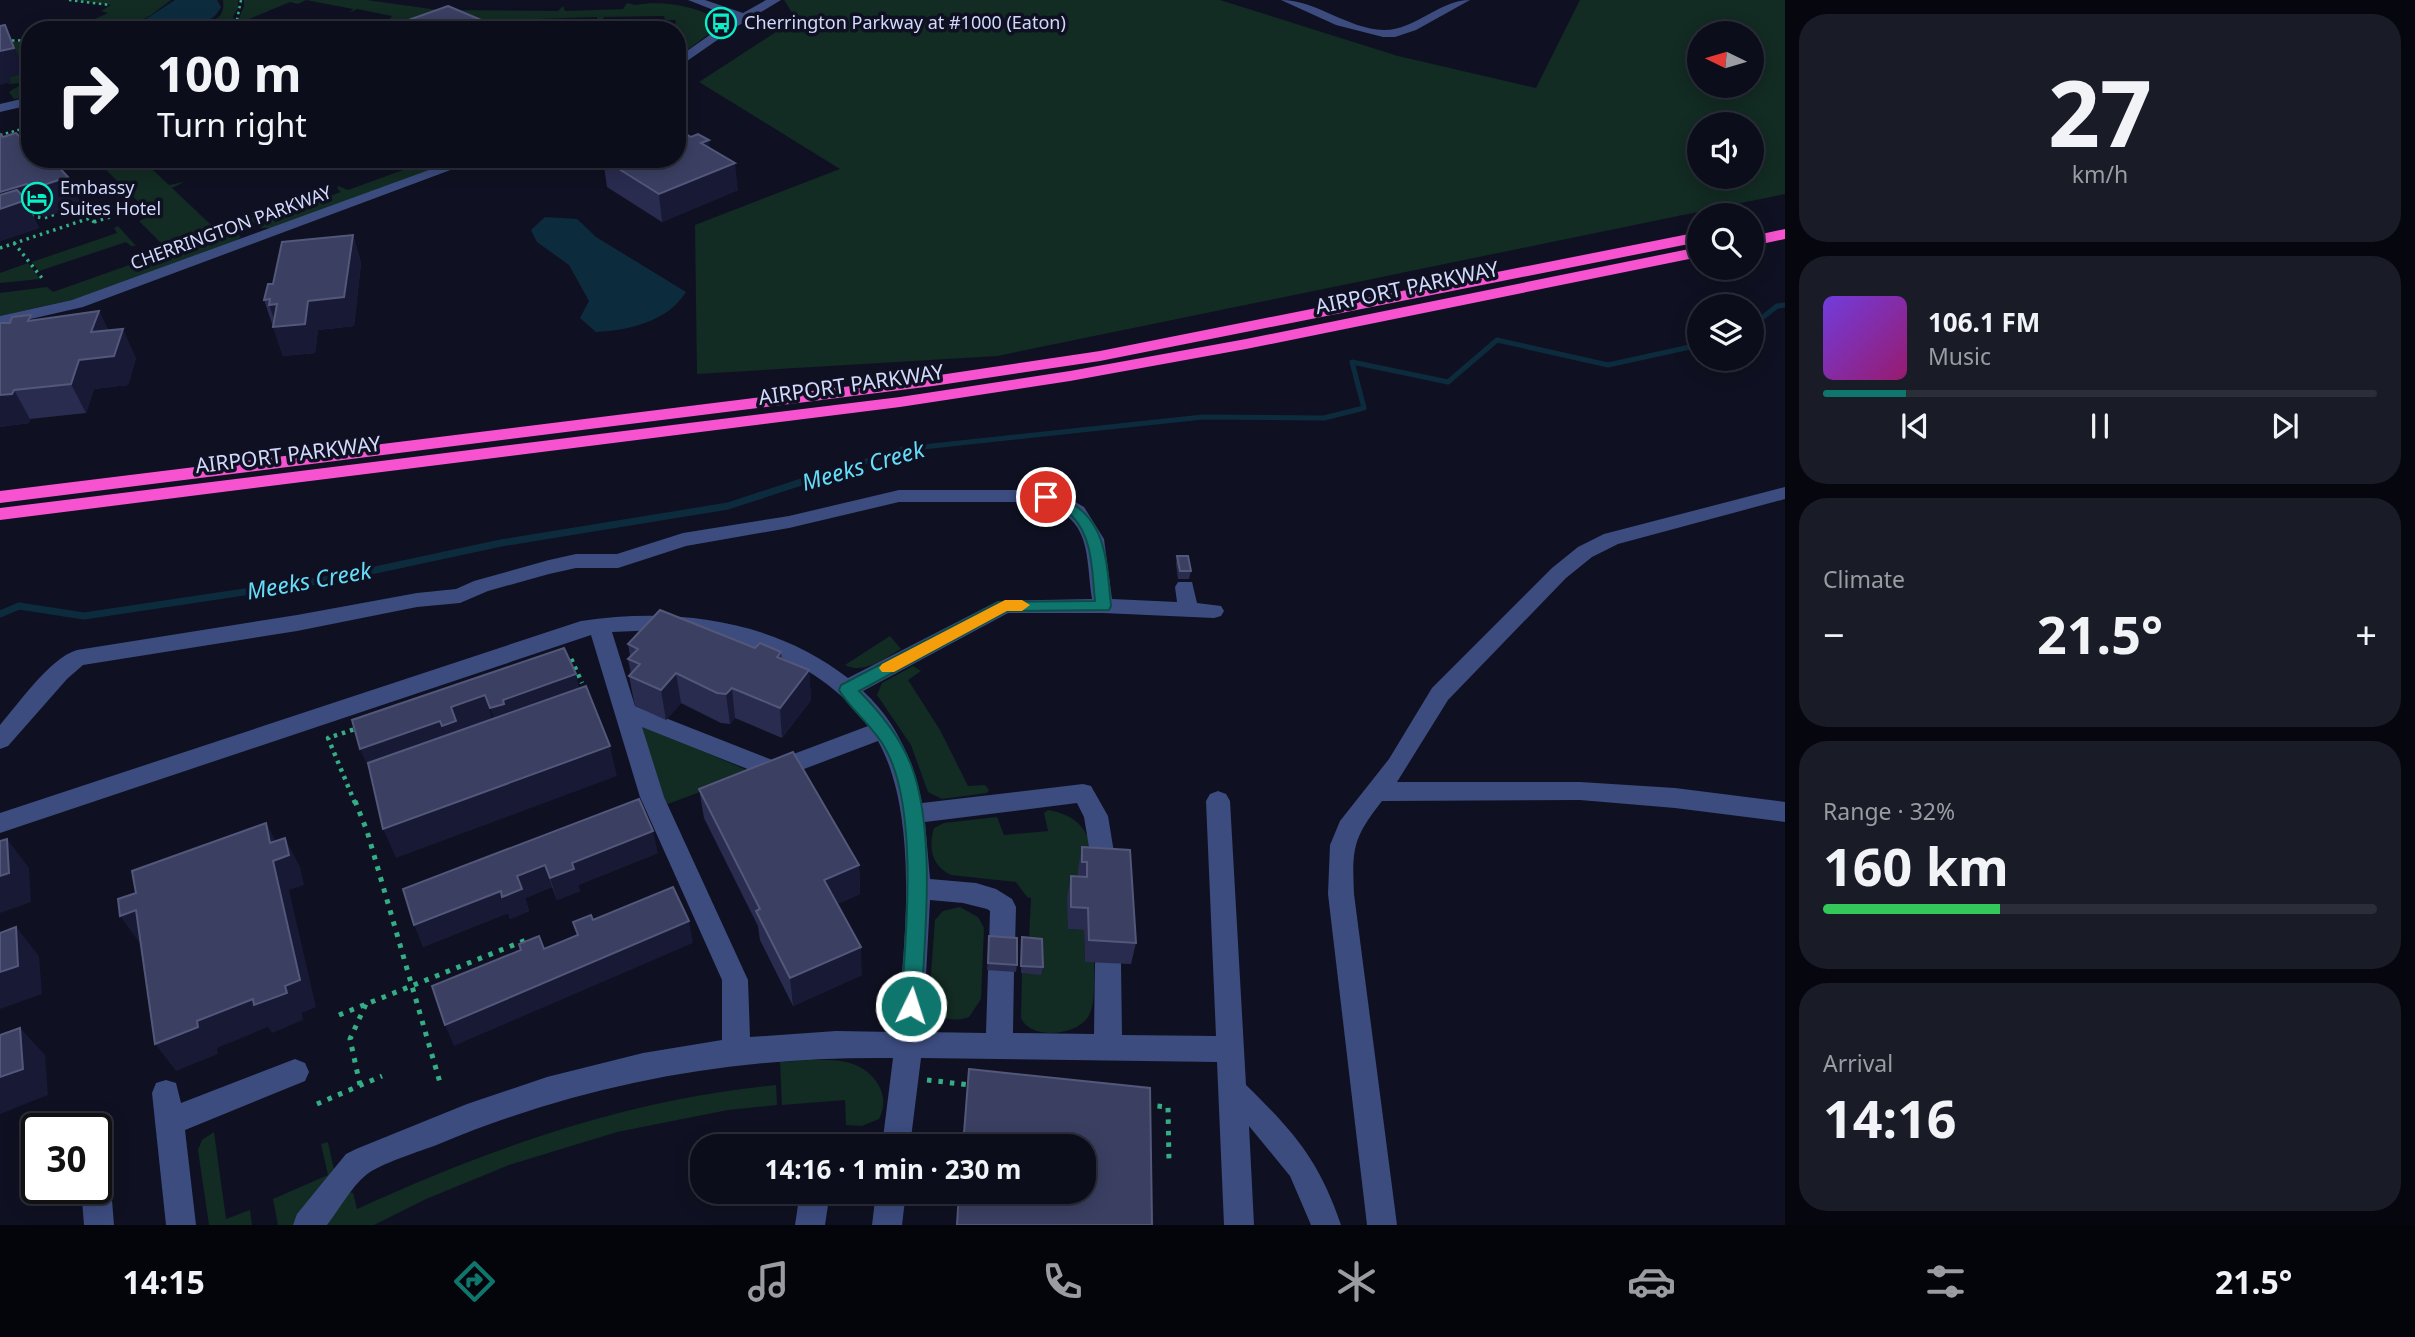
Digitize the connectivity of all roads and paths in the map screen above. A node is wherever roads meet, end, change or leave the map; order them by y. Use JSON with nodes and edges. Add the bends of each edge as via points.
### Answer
{"nodes":[{"id":1,"x":69,"y":0,"type":"edge"},
{"id":2,"x":241,"y":0,"type":"edge"},
{"id":3,"x":694,"y":0,"type":"edge"},
{"id":4,"x":727,"y":0,"type":"edge"},
{"id":5,"x":775,"y":0,"type":"edge"},
{"id":6,"x":1287,"y":0,"type":"edge"},
{"id":7,"x":1464,"y":0,"type":"edge"},
{"id":8,"x":110,"y":5,"type":"dead end"},
{"id":9,"x":757,"y":10,"type":"junction"},
{"id":10,"x":743,"y":18,"type":"junction"},
{"id":11,"x":239,"y":21,"type":"edge"},
{"id":12,"x":21,"y":40,"type":"edge"},
{"id":13,"x":0,"y":41,"type":"edge"},
{"id":14,"x":686,"y":59,"type":"edge"},
{"id":15,"x":21,"y":103,"type":"edge"},
{"id":16,"x":0,"y":107,"type":"edge"},
{"id":17,"x":21,"y":129,"type":"edge"},
{"id":18,"x":0,"y":135,"type":"edge"},
{"id":19,"x":448,"y":168,"type":"edge"},
{"id":20,"x":29,"y":216,"type":"dead end"},
{"id":21,"x":110,"y":217,"type":"dead end"},
{"id":22,"x":1785,"y":219,"type":"edge"},
{"id":23,"x":93,"y":221,"type":"junction"},
{"id":24,"x":1764,"y":223,"type":"edge"},
{"id":25,"x":41,"y":230,"type":"dead end"},
{"id":26,"x":1785,"y":234,"type":"edge"},
{"id":27,"x":36,"y":236,"type":"junction"},
{"id":28,"x":1764,"y":238,"type":"edge"},
{"id":29,"x":1687,"y":239,"type":"edge"},
{"id":30,"x":14,"y":243,"type":"junction"},
{"id":31,"x":0,"y":248,"type":"edge"},
{"id":32,"x":1687,"y":254,"type":"edge"},
{"id":33,"x":42,"y":278,"type":"dead end"},
{"id":34,"x":0,"y":321,"type":"edge"},
{"id":35,"x":357,"y":469,"type":"junction"},
{"id":36,"x":1785,"y":493,"type":"edge"},
{"id":37,"x":0,"y":497,"type":"edge"},
{"id":38,"x":0,"y":514,"type":"edge"},
{"id":39,"x":0,"y":519,"type":"edge"},
{"id":40,"x":1185,"y":587,"type":"dead end"},
{"id":41,"x":1103,"y":606,"type":"junction"},
{"id":42,"x":1188,"y":610,"type":"junction"},
{"id":43,"x":1214,"y":611,"type":"dead end"},
{"id":44,"x":599,"y":626,"type":"junction"},
{"id":45,"x":558,"y":660,"type":"edge"},
{"id":46,"x":582,"y":683,"type":"dead end"},
{"id":47,"x":847,"y":690,"type":"junction"},
{"id":48,"x":624,"y":711,"type":"junction"},
{"id":49,"x":364,"y":726,"type":"edge"},
{"id":50,"x":883,"y":730,"type":"junction"},
{"id":51,"x":0,"y":740,"type":"edge"},
{"id":52,"x":1376,"y":792,"type":"junction"},
{"id":53,"x":1218,"y":801,"type":"dead end"},
{"id":54,"x":1785,"y":812,"type":"edge"},
{"id":55,"x":914,"y":814,"type":"junction"},
{"id":56,"x":0,"y":822,"type":"edge"},
{"id":57,"x":1105,"y":871,"type":"edge"},
{"id":58,"x":917,"y":890,"type":"junction"},
{"id":59,"x":531,"y":938,"type":"edge"},
{"id":60,"x":1108,"y":963,"type":"dead end"},
{"id":61,"x":412,"y":986,"type":"junction"},
{"id":62,"x":366,"y":1004,"type":"junction"},
{"id":63,"x":340,"y":1015,"type":"dead end"},
{"id":64,"x":908,"y":1047,"type":"junction"},
{"id":65,"x":1108,"y":1047,"type":"junction"},
{"id":66,"x":999,"y":1048,"type":"junction"},
{"id":67,"x":1230,"y":1049,"type":"junction"},
{"id":68,"x":736,"y":1051,"type":"junction"},
{"id":69,"x":295,"y":1072,"type":"dead end"},
{"id":70,"x":382,"y":1076,"type":"dead end"},
{"id":71,"x":922,"y":1080,"type":"dead end"},
{"id":72,"x":360,"y":1086,"type":"junction"},
{"id":73,"x":441,"y":1086,"type":"dead end"},
{"id":74,"x":977,"y":1086,"type":"edge"},
{"id":75,"x":1233,"y":1090,"type":"junction"},
{"id":76,"x":166,"y":1093,"type":"dead end"},
{"id":77,"x":317,"y":1104,"type":"dead end"},
{"id":78,"x":1141,"y":1104,"type":"edge"},
{"id":79,"x":169,"y":1122,"type":"junction"},
{"id":80,"x":897,"y":1134,"type":"edge"},
{"id":81,"x":1169,"y":1163,"type":"dead end"},
{"id":82,"x":97,"y":1204,"type":"edge"},
{"id":83,"x":813,"y":1204,"type":"edge"},
{"id":84,"x":890,"y":1204,"type":"edge"},
{"id":85,"x":99,"y":1225,"type":"edge"},
{"id":86,"x":181,"y":1225,"type":"edge"},
{"id":87,"x":308,"y":1225,"type":"edge"},
{"id":88,"x":810,"y":1225,"type":"edge"},
{"id":89,"x":887,"y":1225,"type":"edge"},
{"id":90,"x":1239,"y":1225,"type":"edge"},
{"id":91,"x":1326,"y":1225,"type":"edge"},
{"id":92,"x":1382,"y":1225,"type":"edge"}],
"edges":[{"from":1,"to":8,"type":"path"},
{"from":2,"to":11,"type":"path"},
{"from":3,"to":10,"type":"street"},
{"from":4,"to":9,"type":"street"},
{"from":5,"to":9,"type":"street"},
{"from":6,"to":7,"type":"street","via":[[1356,27],[1397,33]]},
{"from":9,"to":10,"type":"street"},
{"from":10,"to":14,"type":"street"},
{"from":12,"to":13,"type":"path"},
{"from":15,"to":16,"type":"street"},
{"from":17,"to":18,"type":"path"},
{"from":19,"to":34,"type":"street","name":"CHERRINGTON PARKWAY","via":[[77,304]]},
{"from":20,"to":23,"type":"path","via":[[44,218],[79,206]]},
{"from":21,"to":23,"type":"path"},
{"from":22,"to":24,"type":"highway"},
{"from":23,"to":27,"type":"path"},
{"from":25,"to":27,"type":"path"},
{"from":26,"to":28,"type":"highway"},
{"from":27,"to":30,"type":"path"},
{"from":29,"to":37,"type":"highway","name":"AIRPORT PARKWAY","via":[[1074,360]]},
{"from":30,"to":31,"type":"path"},
{"from":30,"to":33,"type":"path"},
{"from":32,"to":35,"type":"highway","name":"AIRPORT PARKWAY","via":[[1070,376],[900,402]]},
{"from":35,"to":38,"type":"highway","name":"AIRPORT PARKWAY"},
{"from":35,"to":39,"type":"highway"},
{"from":36,"to":52,"type":"street","via":[[1629,533],[1585,552],[1440,694]]},
{"from":40,"to":42,"type":"street"},
{"from":41,"to":42,"type":"street"},
{"from":41,"to":47,"type":"street","via":[[1005,606]]},
{"from":41,"to":51,"type":"street","via":[[1094,539],[1077,512],[1063,503],[1035,496],[899,496],[789,522],[683,540],[618,561],[576,561],[549,567],[460,596],[78,658]]},
{"from":42,"to":43,"type":"street"},
{"from":44,"to":47,"type":"street","via":[[662,622],[724,630],[797,656]]},
{"from":44,"to":48,"type":"street"},
{"from":44,"to":56,"type":"street","via":[[457,668]]},
{"from":45,"to":46,"type":"path","via":[[570,656]]},
{"from":47,"to":50,"type":"street"},
{"from":48,"to":50,"type":"street","via":[[775,771]]},
{"from":48,"to":68,"type":"street","via":[[652,797],[731,969],[736,990]]},
{"from":49,"to":61,"type":"path","via":[[328,738],[367,831]]},
{"from":50,"to":55,"type":"street","via":[[903,767]]},
{"from":52,"to":54,"type":"street","via":[[1580,791],[1675,797]]},
{"from":52,"to":92,"type":"street","via":[[1346,832],[1340,876]]},
{"from":53,"to":67,"type":"street"},
{"from":55,"to":57,"type":"street","via":[[1083,793],[1096,816]]},
{"from":55,"to":58,"type":"street"},
{"from":58,"to":64,"type":"street"},
{"from":58,"to":66,"type":"street","via":[[979,894],[1003,907]]},
{"from":59,"to":61,"type":"path"},
{"from":60,"to":65,"type":"street"},
{"from":61,"to":62,"type":"path"},
{"from":61,"to":73,"type":"path"},
{"from":62,"to":63,"type":"path"},
{"from":62,"to":72,"type":"path","via":[[351,1040]]},
{"from":64,"to":66,"type":"street"},
{"from":64,"to":68,"type":"street","via":[[836,1044]]},
{"from":64,"to":80,"type":"street"},
{"from":65,"to":66,"type":"street"},
{"from":65,"to":67,"type":"street"},
{"from":67,"to":75,"type":"street"},
{"from":68,"to":87,"type":"street","via":[[643,1066],[547,1090],[467,1118],[356,1164]]},
{"from":69,"to":79,"type":"street"},
{"from":70,"to":72,"type":"path"},
{"from":71,"to":74,"type":"path"},
{"from":72,"to":77,"type":"path"},
{"from":75,"to":90,"type":"street"},
{"from":75,"to":91,"type":"street","via":[[1297,1158]]},
{"from":76,"to":79,"type":"street"},
{"from":78,"to":81,"type":"path","via":[[1168,1107]]},
{"from":79,"to":86,"type":"street"},
{"from":82,"to":85,"type":"street"},
{"from":83,"to":88,"type":"street"},
{"from":84,"to":89,"type":"street"}]}
